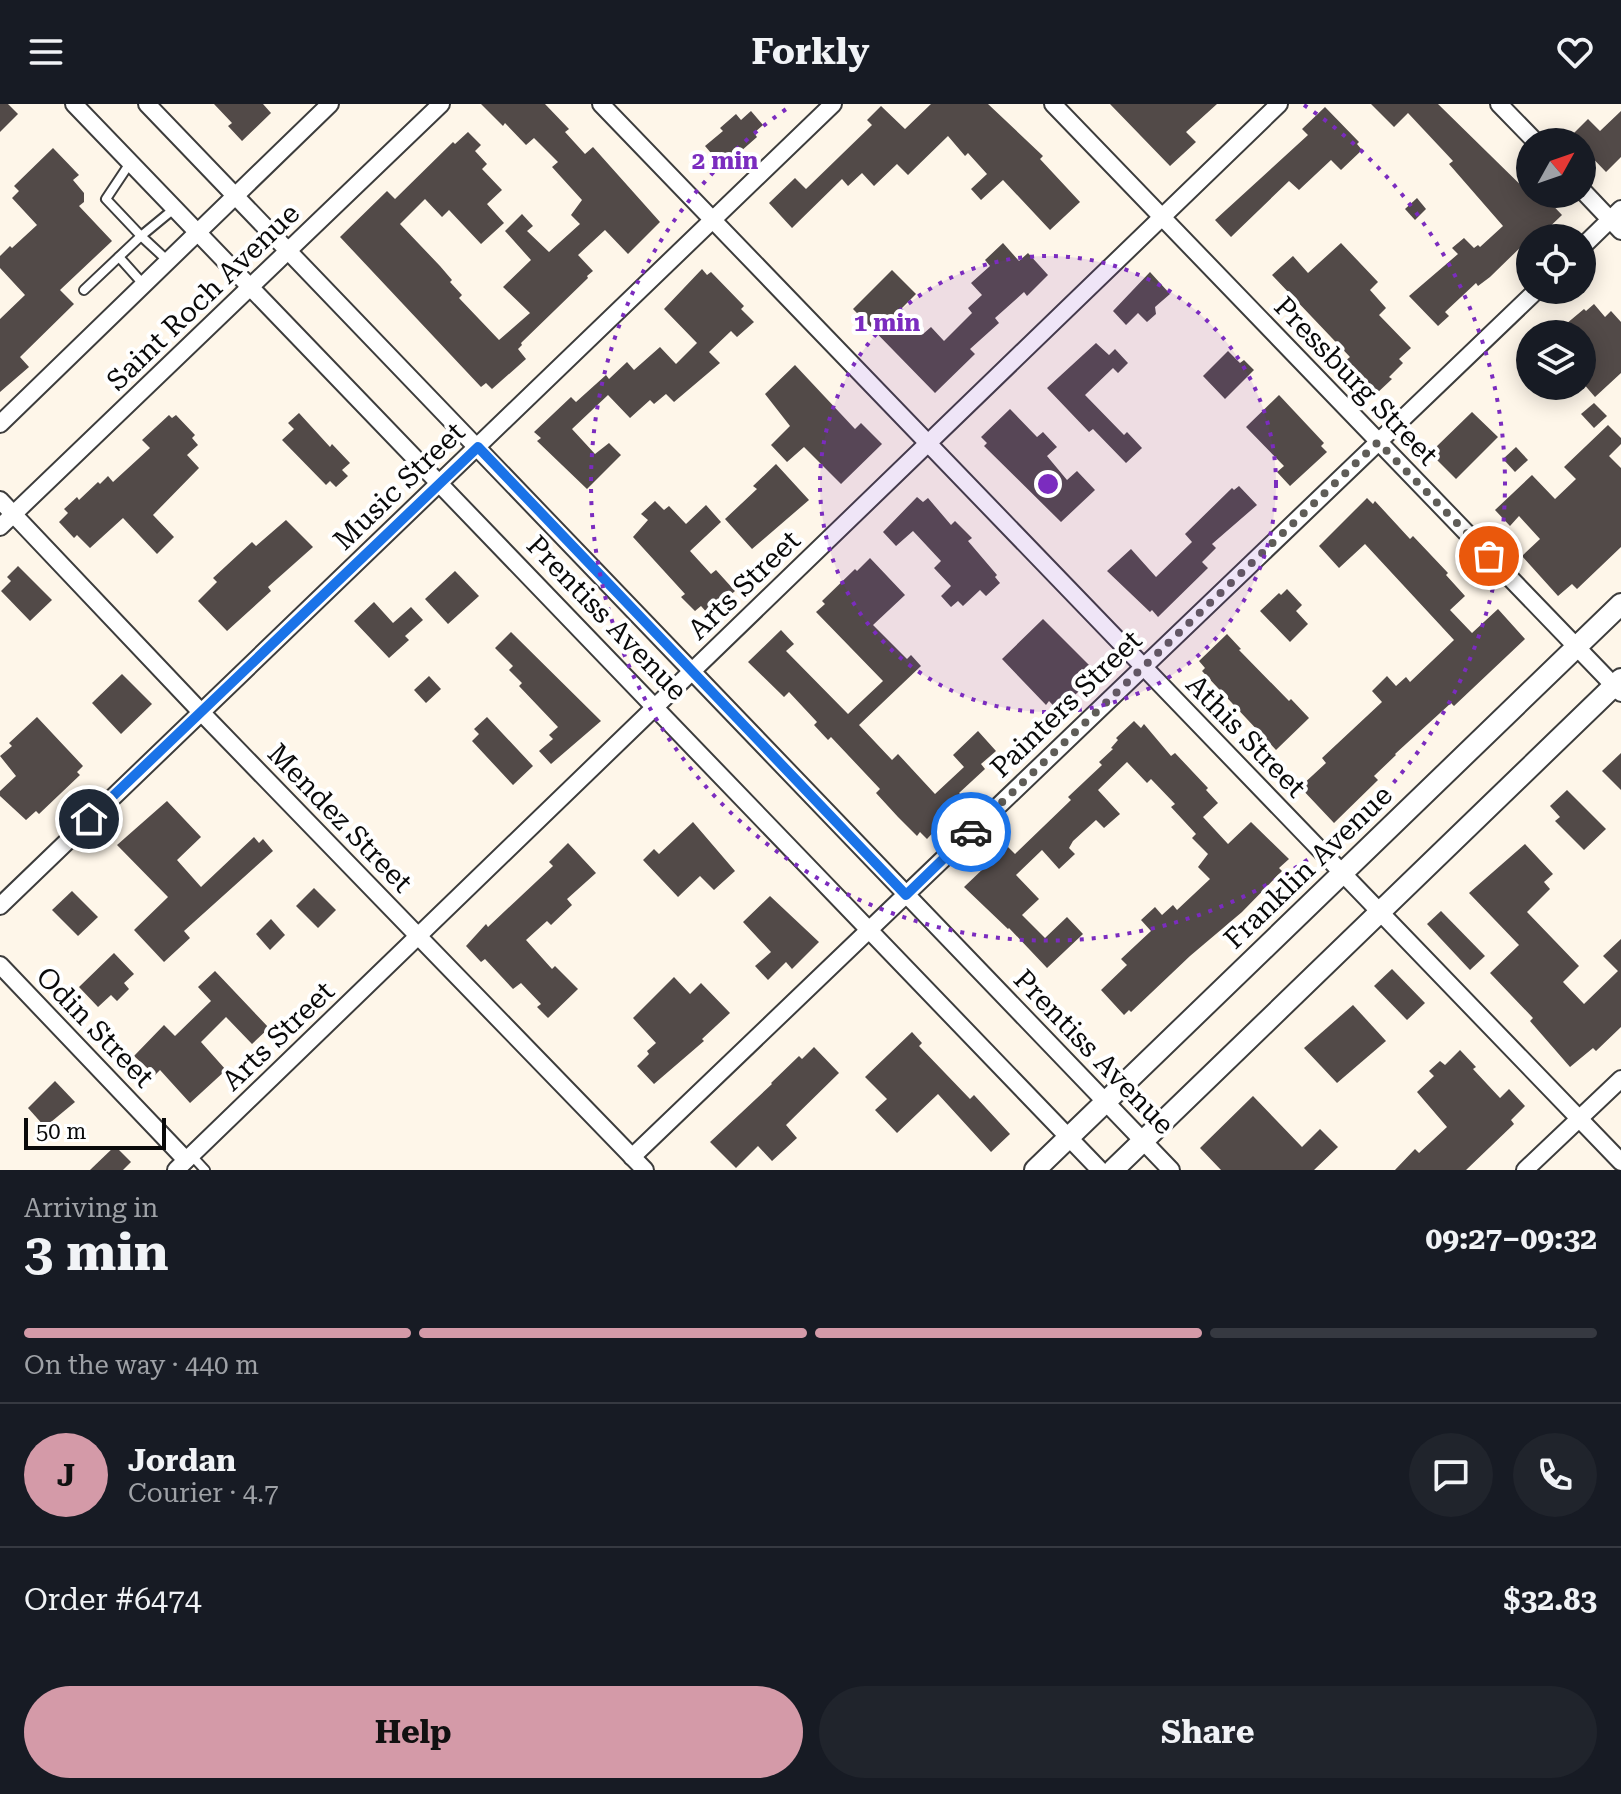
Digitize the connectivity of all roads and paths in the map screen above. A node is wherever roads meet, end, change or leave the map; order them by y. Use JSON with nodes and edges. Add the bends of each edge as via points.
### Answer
{"nodes":[{"id":1,"x":74,"y":104,"type":"edge"},
{"id":2,"x":147,"y":104,"type":"edge"},
{"id":3,"x":330,"y":104,"type":"edge"},
{"id":4,"x":441,"y":104,"type":"edge"},
{"id":5,"x":601,"y":104,"type":"edge"},
{"id":6,"x":833,"y":104,"type":"edge"},
{"id":7,"x":1053,"y":104,"type":"edge"},
{"id":8,"x":1279,"y":104,"type":"edge"},
{"id":9,"x":1499,"y":104,"type":"edge"},
{"id":10,"x":1522,"y":128,"type":"edge"},
{"id":11,"x":130,"y":163,"type":"junction"},
{"id":12,"x":235,"y":196,"type":"junction"},
{"id":13,"x":1596,"y":202,"type":"edge"},
{"id":14,"x":175,"y":208,"type":"junction"},
{"id":15,"x":1162,"y":217,"type":"junction"},
{"id":16,"x":713,"y":220,"type":"junction"},
{"id":17,"x":1617,"y":220,"type":"edge"},
{"id":18,"x":198,"y":232,"type":"junction"},
{"id":19,"x":141,"y":236,"type":"junction"},
{"id":20,"x":1596,"y":236,"type":"edge"},
{"id":21,"x":289,"y":251,"type":"junction"},
{"id":22,"x":119,"y":257,"type":"junction"},
{"id":23,"x":168,"y":261,"type":"junction"},
{"id":24,"x":144,"y":285,"type":"junction"},
{"id":25,"x":251,"y":287,"type":"junction"},
{"id":26,"x":84,"y":290,"type":"dead end"},
{"id":27,"x":1522,"y":304,"type":"edge"},
{"id":28,"x":0,"y":424,"type":"edge"},
{"id":29,"x":1378,"y":442,"type":"junction"},
{"id":30,"x":928,"y":444,"type":"junction"},
{"id":31,"x":478,"y":447,"type":"junction"},
{"id":32,"x":441,"y":483,"type":"junction"},
{"id":33,"x":0,"y":500,"type":"edge"},
{"id":34,"x":13,"y":514,"type":"junction"},
{"id":35,"x":0,"y":527,"type":"edge"},
{"id":36,"x":1621,"y":604,"type":"edge"},
{"id":37,"x":1577,"y":647,"type":"junction"},
{"id":38,"x":1143,"y":667,"type":"junction"},
{"id":39,"x":693,"y":671,"type":"junction"},
{"id":40,"x":1619,"y":686,"type":"edge"},
{"id":41,"x":656,"y":707,"type":"junction"},
{"id":42,"x":200,"y":711,"type":"junction"},
{"id":43,"x":1342,"y":873,"type":"junction"},
{"id":44,"x":906,"y":895,"type":"junction"},
{"id":45,"x":0,"y":906,"type":"edge"},
{"id":46,"x":1380,"y":912,"type":"junction"},
{"id":47,"x":868,"y":930,"type":"junction"},
{"id":48,"x":419,"y":937,"type":"junction"},
{"id":49,"x":0,"y":965,"type":"edge"},
{"id":50,"x":1621,"y":1079,"type":"edge"},
{"id":51,"x":1106,"y":1102,"type":"junction"},
{"id":52,"x":1579,"y":1119,"type":"junction"},
{"id":53,"x":1069,"y":1137,"type":"junction"},
{"id":54,"x":1143,"y":1141,"type":"junction"},
{"id":55,"x":632,"y":1157,"type":"junction"},
{"id":56,"x":184,"y":1162,"type":"edge"},
{"id":57,"x":1621,"y":1162,"type":"edge"},
{"id":58,"x":205,"y":1170,"type":"edge"},
{"id":59,"x":645,"y":1170,"type":"edge"},
{"id":60,"x":1035,"y":1170,"type":"edge"},
{"id":61,"x":1100,"y":1170,"type":"edge"},
{"id":62,"x":1113,"y":1170,"type":"edge"},
{"id":63,"x":1171,"y":1170,"type":"edge"},
{"id":64,"x":1525,"y":1170,"type":"edge"}],
"edges":[{"from":1,"to":11,"type":"street","name":"Prentiss Avenue"},
{"from":2,"to":12,"type":"street","name":"Prentiss Avenue"},
{"from":3,"to":12,"type":"street","name":"Saint Roch Avenue"},
{"from":4,"to":21,"type":"street","name":"Saint Roch Avenue"},
{"from":5,"to":16,"type":"street","name":"Athis Street"},
{"from":6,"to":16,"type":"street","name":"Music Street"},
{"from":7,"to":15,"type":"street","name":"Pressburg Street"},
{"from":8,"to":15,"type":"street","name":"Arts Street"},
{"from":9,"to":10,"type":"street"},
{"from":11,"to":14,"type":"street","name":"Prentiss Avenue"},
{"from":11,"to":19,"type":"lane","via":[[106,199]]},
{"from":12,"to":18,"type":"street","name":"Saint Roch Avenue"},
{"from":12,"to":21,"type":"street","name":"Prentiss Avenue"},
{"from":13,"to":17,"type":"street"},
{"from":14,"to":18,"type":"street","name":"Prentiss Avenue"},
{"from":14,"to":19,"type":"lane"},
{"from":15,"to":29,"type":"street","name":"Pressburg Street"},
{"from":15,"to":30,"type":"street","name":"Arts Street"},
{"from":16,"to":30,"type":"street","name":"Athis Street"},
{"from":16,"to":31,"type":"street","name":"Music Street"},
{"from":17,"to":20,"type":"street"},
{"from":18,"to":23,"type":"street","name":"Saint Roch Avenue"},
{"from":18,"to":25,"type":"street","name":"Prentiss Avenue"},
{"from":19,"to":22,"type":"lane"},
{"from":19,"to":23,"type":"lane"},
{"from":21,"to":25,"type":"street","name":"Saint Roch Avenue"},
{"from":21,"to":31,"type":"street","name":"Prentiss Avenue"},
{"from":22,"to":24,"type":"lane"},
{"from":22,"to":26,"type":"lane"},
{"from":23,"to":24,"type":"street","name":"Saint Roch Avenue"},
{"from":24,"to":28,"type":"street","name":"Saint Roch Avenue"},
{"from":25,"to":32,"type":"street","name":"Prentiss Avenue"},
{"from":25,"to":34,"type":"street","name":"Saint Roch Avenue"},
{"from":27,"to":29,"type":"street","name":"Painters Street"},
{"from":29,"to":37,"type":"street","name":"Pressburg Street"},
{"from":29,"to":38,"type":"street","name":"Painters Street"},
{"from":30,"to":38,"type":"street","name":"Athis Street"},
{"from":30,"to":39,"type":"street","name":"Arts Street"},
{"from":31,"to":32,"type":"street","name":"Music Street"},
{"from":31,"to":39,"type":"street","name":"Prentiss Avenue"},
{"from":32,"to":41,"type":"street","name":"Prentiss Avenue"},
{"from":32,"to":42,"type":"street","name":"Music Street"},
{"from":33,"to":34,"type":"street","name":"Mendez Street"},
{"from":34,"to":35,"type":"street","name":"Saint Roch Avenue"},
{"from":34,"to":42,"type":"street","name":"Mendez Street"},
{"from":36,"to":37,"type":"street","name":"Franklin Avenue"},
{"from":37,"to":40,"type":"street","name":"Pressburg Street"},
{"from":37,"to":43,"type":"street","name":"Franklin Avenue"},
{"from":38,"to":43,"type":"street","name":"Athis Street"},
{"from":38,"to":44,"type":"street","name":"Painters Street"},
{"from":39,"to":41,"type":"street","name":"Arts Street"},
{"from":39,"to":44,"type":"street","name":"Prentiss Avenue"},
{"from":40,"to":46,"type":"street"},
{"from":41,"to":47,"type":"street","name":"Prentiss Avenue"},
{"from":41,"to":48,"type":"street","name":"Arts Street"},
{"from":42,"to":45,"type":"street","name":"Music Street"},
{"from":42,"to":48,"type":"street","name":"Mendez Street"},
{"from":43,"to":46,"type":"street","name":"Athis Street"},
{"from":43,"to":51,"type":"street","name":"Franklin Avenue"},
{"from":44,"to":47,"type":"street","name":"Painters Street"},
{"from":44,"to":51,"type":"street","name":"Prentiss Avenue"},
{"from":46,"to":52,"type":"street","name":"Athis Street"},
{"from":46,"to":54,"type":"street"},
{"from":47,"to":53,"type":"street","name":"Prentiss Avenue"},
{"from":47,"to":55,"type":"street","name":"Painters Street"},
{"from":48,"to":55,"type":"street","name":"Mendez Street"},
{"from":48,"to":56,"type":"street","name":"Arts Street"},
{"from":49,"to":56,"type":"street","name":"Odin Street"},
{"from":50,"to":52,"type":"street"},
{"from":51,"to":53,"type":"street","name":"Franklin Avenue"},
{"from":51,"to":54,"type":"street","name":"Prentiss Avenue"},
{"from":52,"to":57,"type":"street","name":"Athis Street"},
{"from":52,"to":64,"type":"street"},
{"from":53,"to":60,"type":"street","name":"Franklin Avenue"},
{"from":53,"to":61,"type":"street","name":"Prentiss Avenue"},
{"from":54,"to":62,"type":"street"},
{"from":54,"to":63,"type":"street","name":"Prentiss Avenue"},
{"from":55,"to":59,"type":"street","name":"Mendez Street"},
{"from":56,"to":58,"type":"lane"}]}
